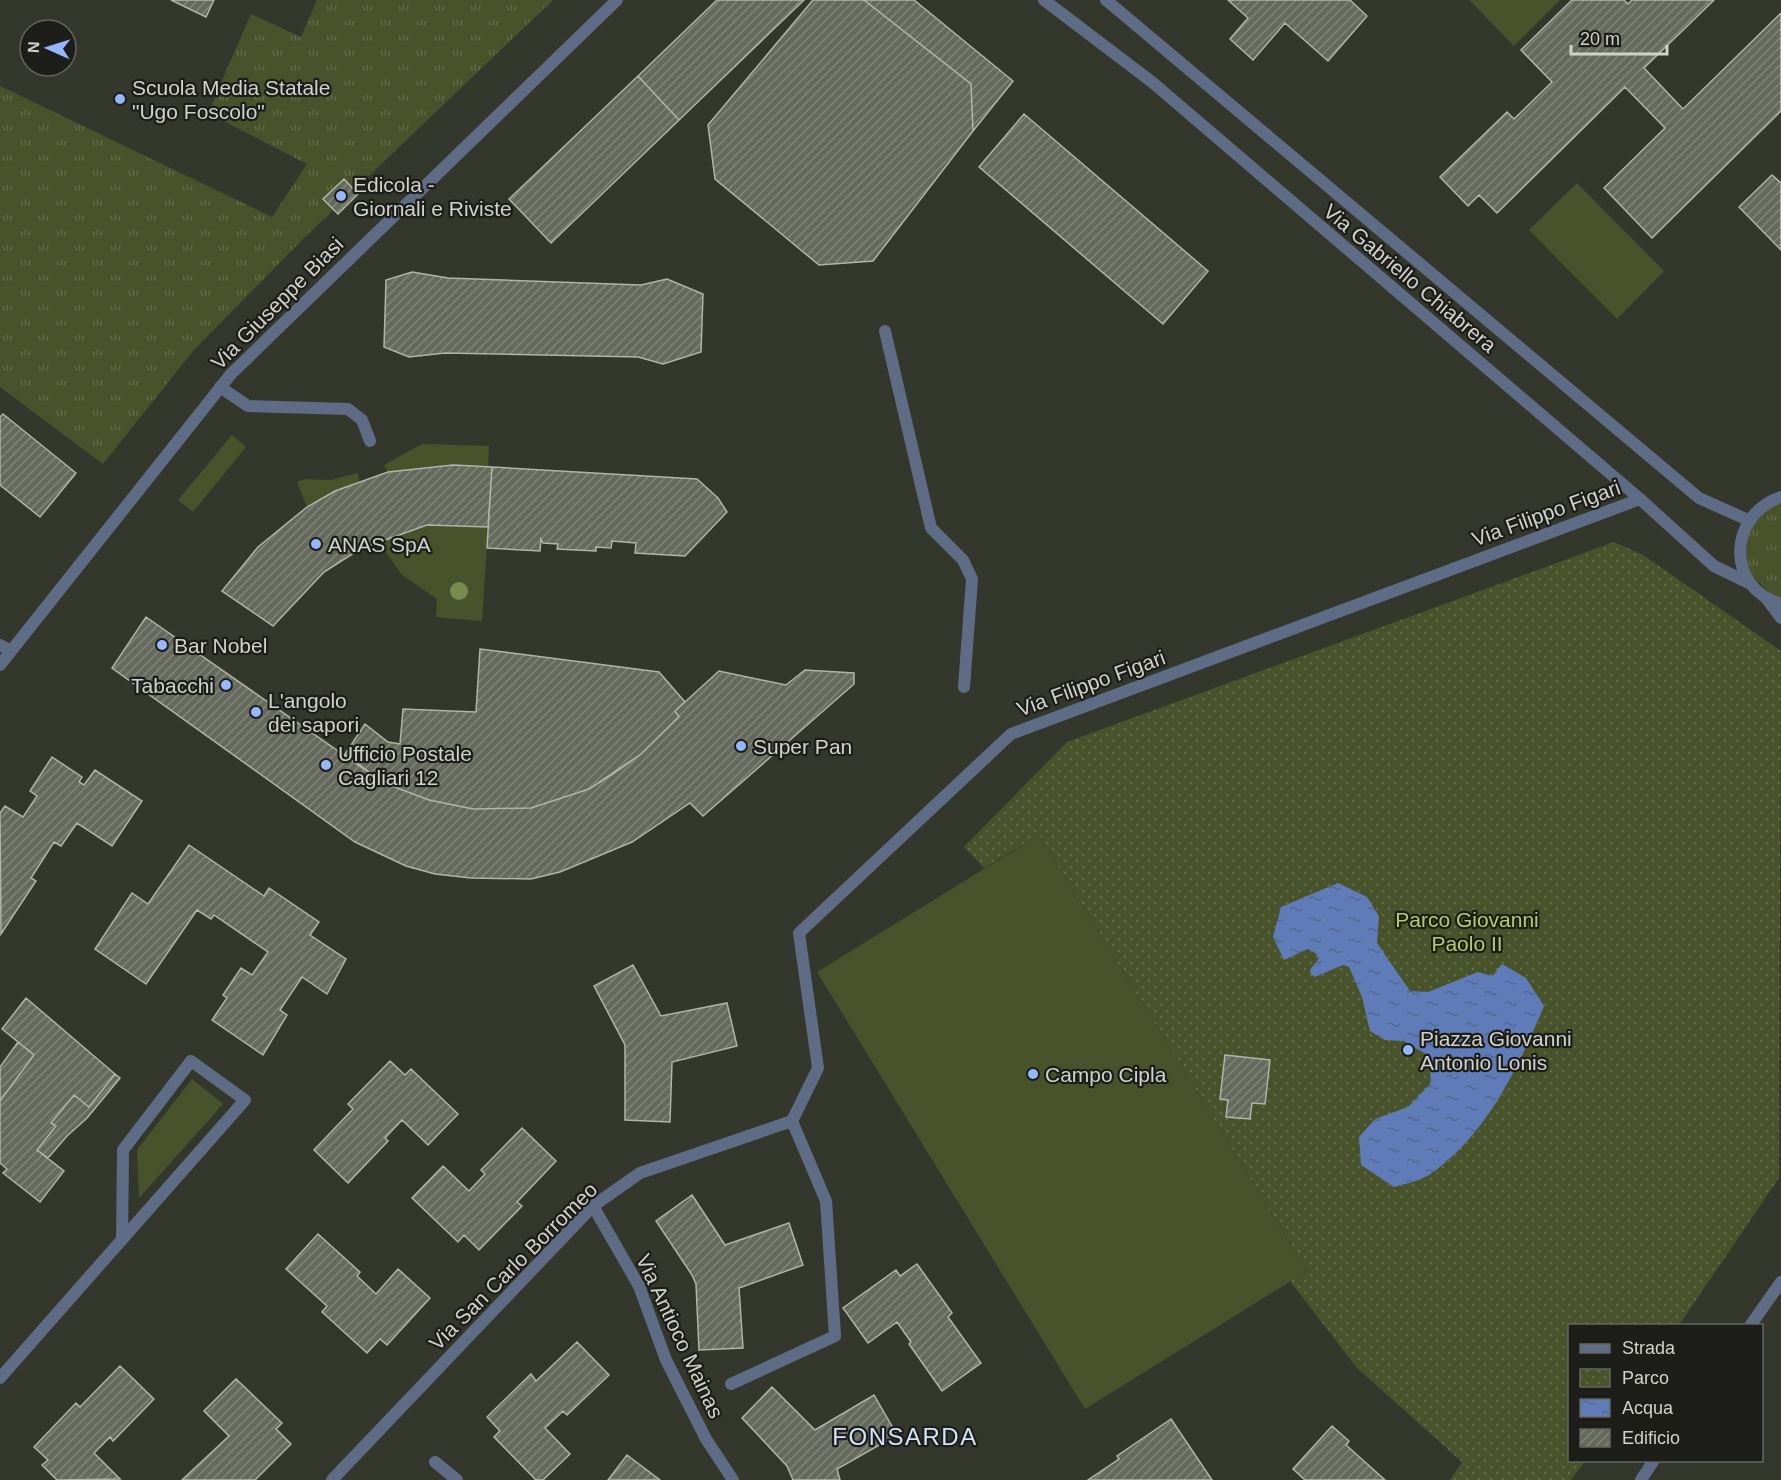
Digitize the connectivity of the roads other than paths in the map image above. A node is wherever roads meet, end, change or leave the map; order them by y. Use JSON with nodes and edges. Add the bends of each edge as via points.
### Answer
{"nodes":[{"id":1,"x":617,"y":0,"type":"edge"},
{"id":2,"x":1044,"y":0,"type":"edge"},
{"id":3,"x":1106,"y":0,"type":"edge"},
{"id":4,"x":885,"y":331,"type":"dead end"},
{"id":5,"x":220,"y":387,"type":"junction"},
{"id":6,"x":370,"y":441,"type":"dead end"},
{"id":7,"x":1781,"y":497,"type":"edge"},
{"id":8,"x":1640,"y":499,"type":"junction"},
{"id":9,"x":1748,"y":520,"type":"junction"},
{"id":10,"x":1751,"y":584,"type":"junction"},
{"id":11,"x":1765,"y":597,"type":"junction"},
{"id":12,"x":1781,"y":604,"type":"edge"},
{"id":13,"x":1781,"y":618,"type":"edge"},
{"id":14,"x":6,"y":648,"type":"edge"},
{"id":15,"x":0,"y":665,"type":"edge"},
{"id":16,"x":964,"y":687,"type":"dead end"},
{"id":17,"x":792,"y":1121,"type":"junction"},
{"id":18,"x":593,"y":1206,"type":"junction"},
{"id":19,"x":122,"y":1240,"type":"junction"},
{"id":20,"x":1781,"y":1282,"type":"edge"},
{"id":21,"x":1751,"y":1324,"type":"edge"},
{"id":22,"x":0,"y":1378,"type":"edge"},
{"id":23,"x":730,"y":1384,"type":"dead end"},
{"id":24,"x":435,"y":1462,"type":"dead end"},
{"id":25,"x":1653,"y":1462,"type":"edge"},
{"id":26,"x":332,"y":1480,"type":"edge"},
{"id":27,"x":457,"y":1480,"type":"edge"},
{"id":28,"x":733,"y":1480,"type":"edge"},
{"id":29,"x":1641,"y":1480,"type":"edge"}],
"edges":[{"from":1,"to":5,"type":"street","name":"Via Giuseppe Biasi"},
{"from":2,"to":8,"type":"street","name":"Via Gabriello Chiabrera","via":[[1152,82]]},
{"from":3,"to":9,"type":"street","name":"Via Gabriello Chiabrera","via":[[1699,498]]},
{"from":4,"to":16,"type":"street","via":[[931,528],[963,560],[972,579]]},
{"from":5,"to":6,"type":"street","via":[[248,406],[348,409],[362,420]]},
{"from":5,"to":14,"type":"street","name":"Via Giuseppe Biasi"},
{"from":7,"to":9,"type":"street","via":[[1762,505]]},
{"from":8,"to":10,"type":"street","name":"Via Gabriello Chiabrera","via":[[1714,566]]},
{"from":8,"to":17,"type":"street","name":"Via Filippo Figari","via":[[1011,734],[799,933],[818,1068]]},
{"from":9,"to":10,"type":"street","via":[[1741,537],[1740,556]]},
{"from":10,"to":11,"type":"street"},
{"from":11,"to":12,"type":"street"},
{"from":11,"to":13,"type":"street"},
{"from":14,"to":15,"type":"street","name":"Via Giuseppe Biasi"},
{"from":17,"to":18,"type":"street","name":"Via San Carlo Borromeo","via":[[640,1173]]},
{"from":17,"to":23,"type":"street","name":"Via Antioco Mainas","via":[[826,1201],[835,1336]]},
{"from":18,"to":26,"type":"street","name":"Via San Carlo Borromeo"},
{"from":18,"to":28,"type":"street","name":"Via Antioco Mainas","via":[[639,1286],[666,1359],[706,1439]]},
{"from":19,"to":19,"type":"street","via":[[245,1101],[191,1062],[123,1150]]},
{"from":19,"to":22,"type":"street"},
{"from":20,"to":21,"type":"street"},
{"from":24,"to":27,"type":"street"},
{"from":25,"to":29,"type":"street"}]}
